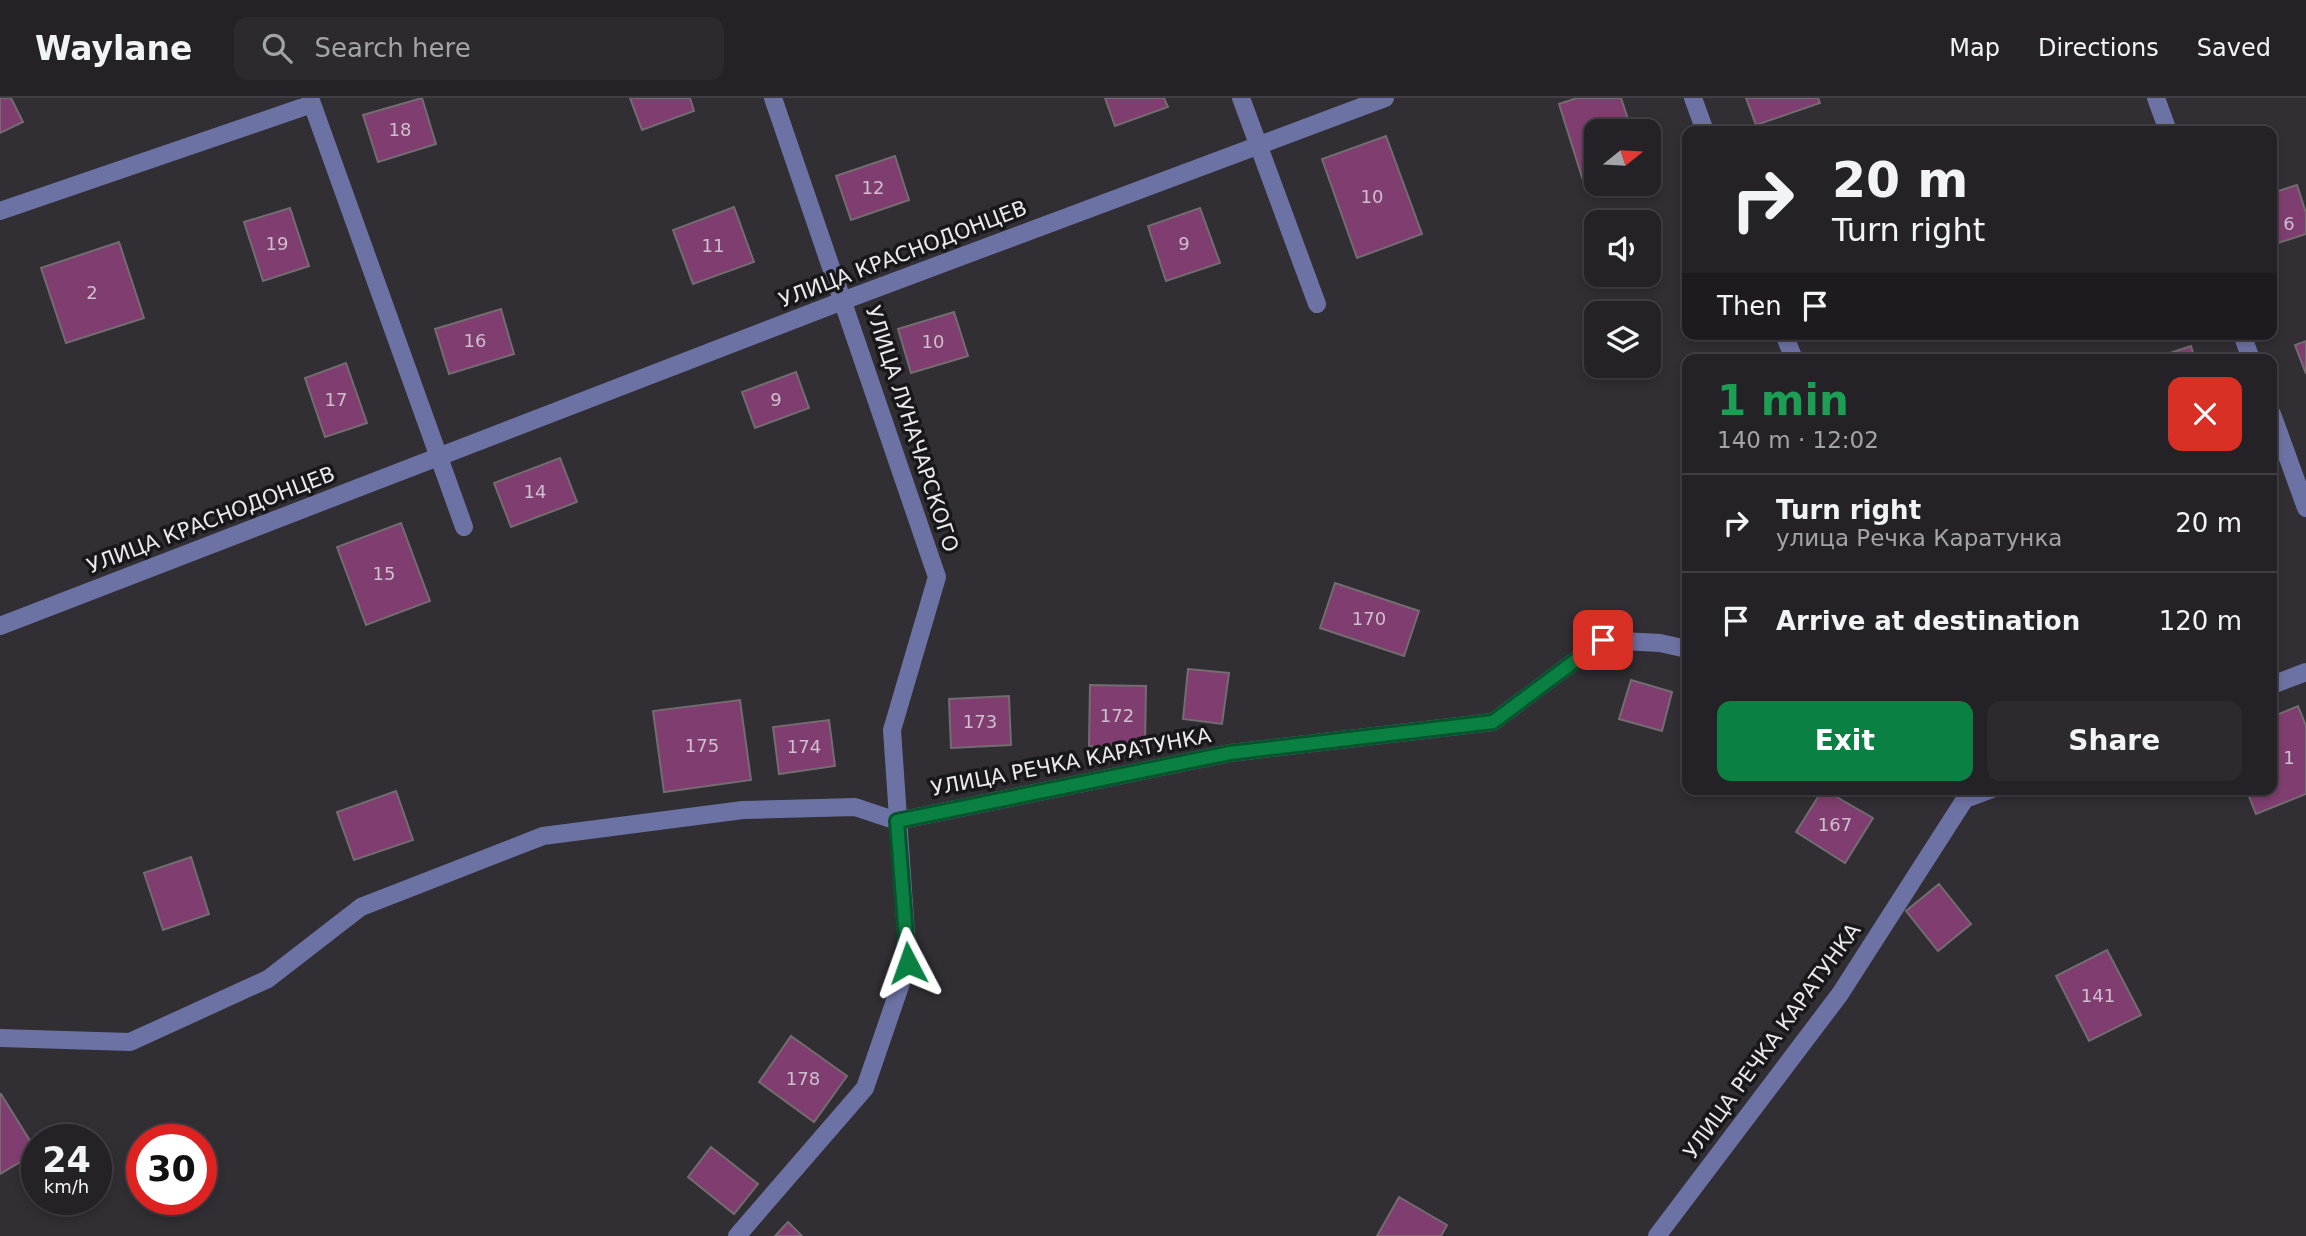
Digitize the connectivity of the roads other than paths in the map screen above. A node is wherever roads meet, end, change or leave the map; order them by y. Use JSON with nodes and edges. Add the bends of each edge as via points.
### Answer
{"nodes":[{"id":1,"x":773,"y":98,"type":"edge"},
{"id":2,"x":1241,"y":98,"type":"edge"},
{"id":3,"x":1385,"y":98,"type":"edge"},
{"id":4,"x":1693,"y":98,"type":"edge"},
{"id":5,"x":2156,"y":98,"type":"edge"},
{"id":6,"x":311,"y":101,"type":"edge"},
{"id":7,"x":1703,"y":126,"type":"edge"},
{"id":8,"x":2166,"y":126,"type":"edge"},
{"id":9,"x":1257,"y":145,"type":"junction"},
{"id":10,"x":0,"y":211,"type":"edge"},
{"id":11,"x":845,"y":300,"type":"junction"},
{"id":12,"x":1317,"y":304,"type":"dead end"},
{"id":13,"x":2277,"y":428,"type":"edge"},
{"id":14,"x":438,"y":456,"type":"junction"},
{"id":15,"x":2306,"y":508,"type":"edge"},
{"id":16,"x":464,"y":527,"type":"dead end"},
{"id":17,"x":0,"y":626,"type":"edge"},
{"id":18,"x":1682,"y":648,"type":"edge"},
{"id":19,"x":2306,"y":672,"type":"edge"},
{"id":20,"x":2277,"y":683,"type":"edge"},
{"id":21,"x":1962,"y":795,"type":"edge"},
{"id":22,"x":897,"y":821,"type":"junction"},
{"id":23,"x":0,"y":1038,"type":"edge"},
{"id":24,"x":737,"y":1236,"type":"edge"},
{"id":25,"x":1657,"y":1236,"type":"edge"}],
"edges":[{"from":1,"to":11,"type":"street","name":"УЛИЦА ЛУНАЧАРСКОГО"},
{"from":2,"to":9,"type":"street"},
{"from":3,"to":9,"type":"street","name":"УЛИЦА КРАСНОДОНЦЕВ"},
{"from":4,"to":7,"type":"street"},
{"from":5,"to":8,"type":"street"},
{"from":6,"to":10,"type":"street"},
{"from":6,"to":14,"type":"street"},
{"from":9,"to":11,"type":"street","name":"УЛИЦА КРАСНОДОНЦЕВ"},
{"from":9,"to":12,"type":"street"},
{"from":11,"to":14,"type":"street","name":"УЛИЦА КРАСНОДОНЦЕВ"},
{"from":11,"to":22,"type":"street","name":"УЛИЦА ЛУНАЧАРСКОГО","via":[[937,577],[892,730]]},
{"from":13,"to":15,"type":"street"},
{"from":14,"to":16,"type":"street"},
{"from":14,"to":17,"type":"street","name":"УЛИЦА КРАСНОДОНЦЕВ"},
{"from":18,"to":22,"type":"street","name":"УЛИЦА РЕЧКА КАРАТУНКА","via":[[1603,640],[1493,722],[1230,753]]},
{"from":19,"to":20,"type":"street"},
{"from":21,"to":25,"type":"street","name":"УЛИЦА РЕЧКА КАРАТУНКА","via":[[1840,994]]},
{"from":22,"to":23,"type":"street","name":"УЛИЦА РЕЧКА КАРАТУНКА","via":[[855,807],[743,810],[543,836],[361,907],[268,979],[130,1042]]},
{"from":22,"to":24,"type":"street","via":[[908,963],[865,1088]]}]}
